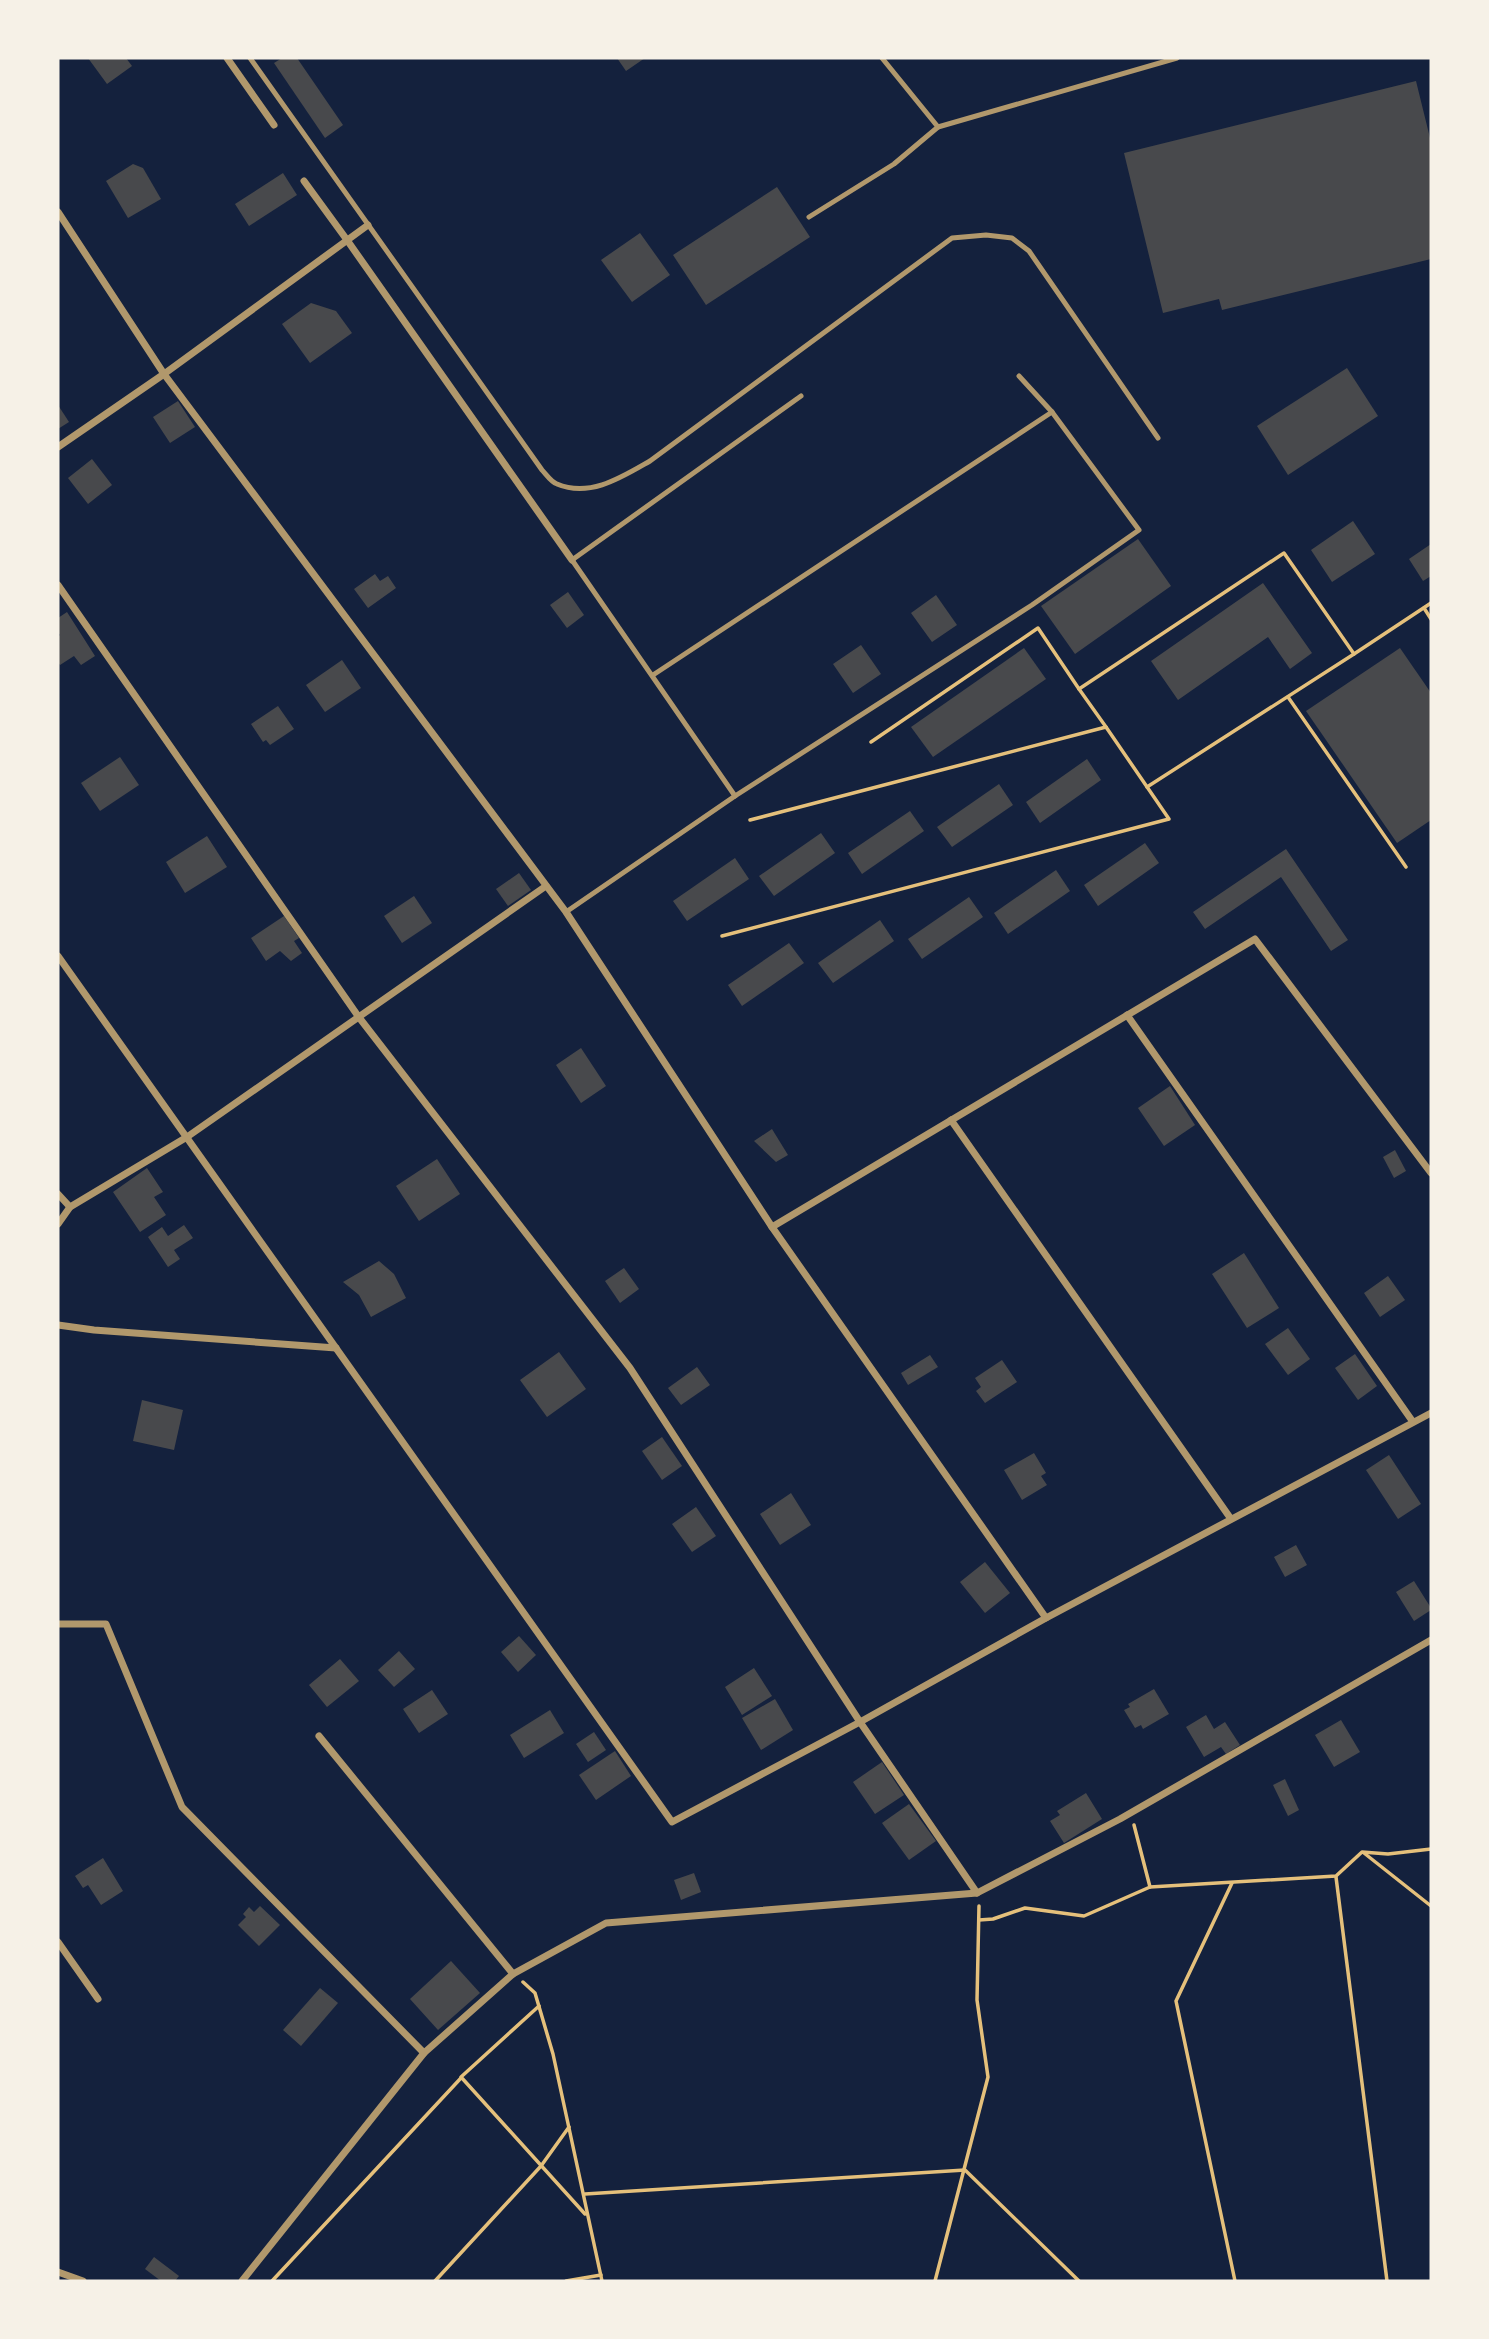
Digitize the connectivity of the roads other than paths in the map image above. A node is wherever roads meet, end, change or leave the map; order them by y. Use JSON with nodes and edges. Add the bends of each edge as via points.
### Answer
{"nodes":[{"id":1,"x":227,"y":58,"type":"edge"},
{"id":2,"x":250,"y":58,"type":"edge"},
{"id":3,"x":882,"y":58,"type":"edge"},
{"id":4,"x":1177,"y":58,"type":"edge"},
{"id":5,"x":274,"y":125,"type":"dead end"},
{"id":6,"x":938,"y":127,"type":"junction"},
{"id":7,"x":304,"y":181,"type":"dead end"},
{"id":8,"x":58,"y":212,"type":"edge"},
{"id":9,"x":809,"y":217,"type":"dead end"},
{"id":10,"x":368,"y":225,"type":"junction"},
{"id":11,"x":347,"y":240,"type":"junction"},
{"id":12,"x":164,"y":374,"type":"junction"},
{"id":13,"x":1019,"y":376,"type":"dead end"},
{"id":14,"x":801,"y":396,"type":"dead end"},
{"id":15,"x":1052,"y":412,"type":"junction"},
{"id":16,"x":1158,"y":438,"type":"dead end"},
{"id":17,"x":58,"y":447,"type":"edge"},
{"id":18,"x":572,"y":560,"type":"junction"},
{"id":19,"x":58,"y":585,"type":"edge"},
{"id":20,"x":653,"y":675,"type":"junction"},
{"id":21,"x":735,"y":796,"type":"junction"},
{"id":22,"x":546,"y":886,"type":"junction"},
{"id":23,"x":566,"y":912,"type":"junction"},
{"id":24,"x":58,"y":956,"type":"edge"},
{"id":25,"x":1127,"y":1015,"type":"junction"},
{"id":26,"x":358,"y":1016,"type":"junction"},
{"id":27,"x":951,"y":1120,"type":"junction"},
{"id":28,"x":187,"y":1137,"type":"junction"},
{"id":29,"x":1431,"y":1173,"type":"edge"},
{"id":30,"x":58,"y":1194,"type":"edge"},
{"id":31,"x":70,"y":1208,"type":"junction"},
{"id":32,"x":58,"y":1224,"type":"edge"},
{"id":33,"x":772,"y":1227,"type":"junction"},
{"id":34,"x":58,"y":1325,"type":"edge"},
{"id":35,"x":336,"y":1348,"type":"junction"},
{"id":36,"x":1431,"y":1413,"type":"edge"},
{"id":37,"x":1413,"y":1422,"type":"junction"},
{"id":38,"x":1231,"y":1519,"type":"junction"},
{"id":39,"x":1046,"y":1618,"type":"junction"},
{"id":40,"x":58,"y":1624,"type":"edge"},
{"id":41,"x":1431,"y":1640,"type":"edge"},
{"id":42,"x":860,"y":1722,"type":"junction"},
{"id":43,"x":319,"y":1737,"type":"dead end"},
{"id":44,"x":977,"y":1893,"type":"junction"},
{"id":45,"x":58,"y":1942,"type":"edge"},
{"id":46,"x":513,"y":1974,"type":"junction"},
{"id":47,"x":99,"y":1999,"type":"dead end"},
{"id":48,"x":424,"y":2053,"type":"junction"},
{"id":49,"x":58,"y":2272,"type":"edge"},
{"id":50,"x":83,"y":2281,"type":"edge"},
{"id":51,"x":242,"y":2281,"type":"edge"}],
"edges":[{"from":1,"to":5,"type":"street"},
{"from":2,"to":10,"type":"lane"},
{"from":3,"to":6,"type":"lane"},
{"from":4,"to":6,"type":"lane"},
{"from":6,"to":9,"type":"lane","via":[[894,164]]},
{"from":7,"to":11,"type":"street"},
{"from":8,"to":12,"type":"street"},
{"from":10,"to":11,"type":"street"},
{"from":10,"to":16,"type":"lane","via":[[555,484],[576,488],[610,484],[650,461],[952,238],[986,235],[1012,238],[1029,251]]},
{"from":11,"to":12,"type":"street"},
{"from":11,"to":18,"type":"street"},
{"from":12,"to":17,"type":"street"},
{"from":12,"to":22,"type":"street"},
{"from":13,"to":15,"type":"lane"},
{"from":14,"to":18,"type":"lane"},
{"from":15,"to":20,"type":"lane"},
{"from":15,"to":21,"type":"lane","via":[[1139,530],[1032,605]]},
{"from":18,"to":20,"type":"lane"},
{"from":19,"to":26,"type":"street"},
{"from":20,"to":21,"type":"lane"},
{"from":21,"to":23,"type":"lane"},
{"from":22,"to":23,"type":"street"},
{"from":22,"to":26,"type":"street"},
{"from":23,"to":33,"type":"street"},
{"from":24,"to":28,"type":"street"},
{"from":25,"to":27,"type":"street"},
{"from":25,"to":29,"type":"street","via":[[1255,939]]},
{"from":25,"to":37,"type":"street"},
{"from":26,"to":28,"type":"street"},
{"from":26,"to":42,"type":"street","via":[[630,1368]]},
{"from":27,"to":33,"type":"street"},
{"from":27,"to":38,"type":"street"},
{"from":28,"to":31,"type":"street"},
{"from":28,"to":35,"type":"street"},
{"from":30,"to":31,"type":"street"},
{"from":31,"to":32,"type":"street"},
{"from":33,"to":39,"type":"street"},
{"from":34,"to":35,"type":"street"},
{"from":35,"to":42,"type":"street","via":[[672,1822]]},
{"from":36,"to":37,"type":"street"},
{"from":37,"to":38,"type":"street"},
{"from":38,"to":39,"type":"street"},
{"from":39,"to":42,"type":"street"},
{"from":40,"to":48,"type":"street","via":[[106,1624],[182,1807]]},
{"from":41,"to":44,"type":"street","via":[[1131,1813]]},
{"from":42,"to":44,"type":"street"},
{"from":43,"to":46,"type":"street"},
{"from":44,"to":46,"type":"street","via":[[606,1923]]},
{"from":45,"to":47,"type":"street"},
{"from":46,"to":48,"type":"street"},
{"from":48,"to":51,"type":"street"},
{"from":49,"to":50,"type":"street"}]}
